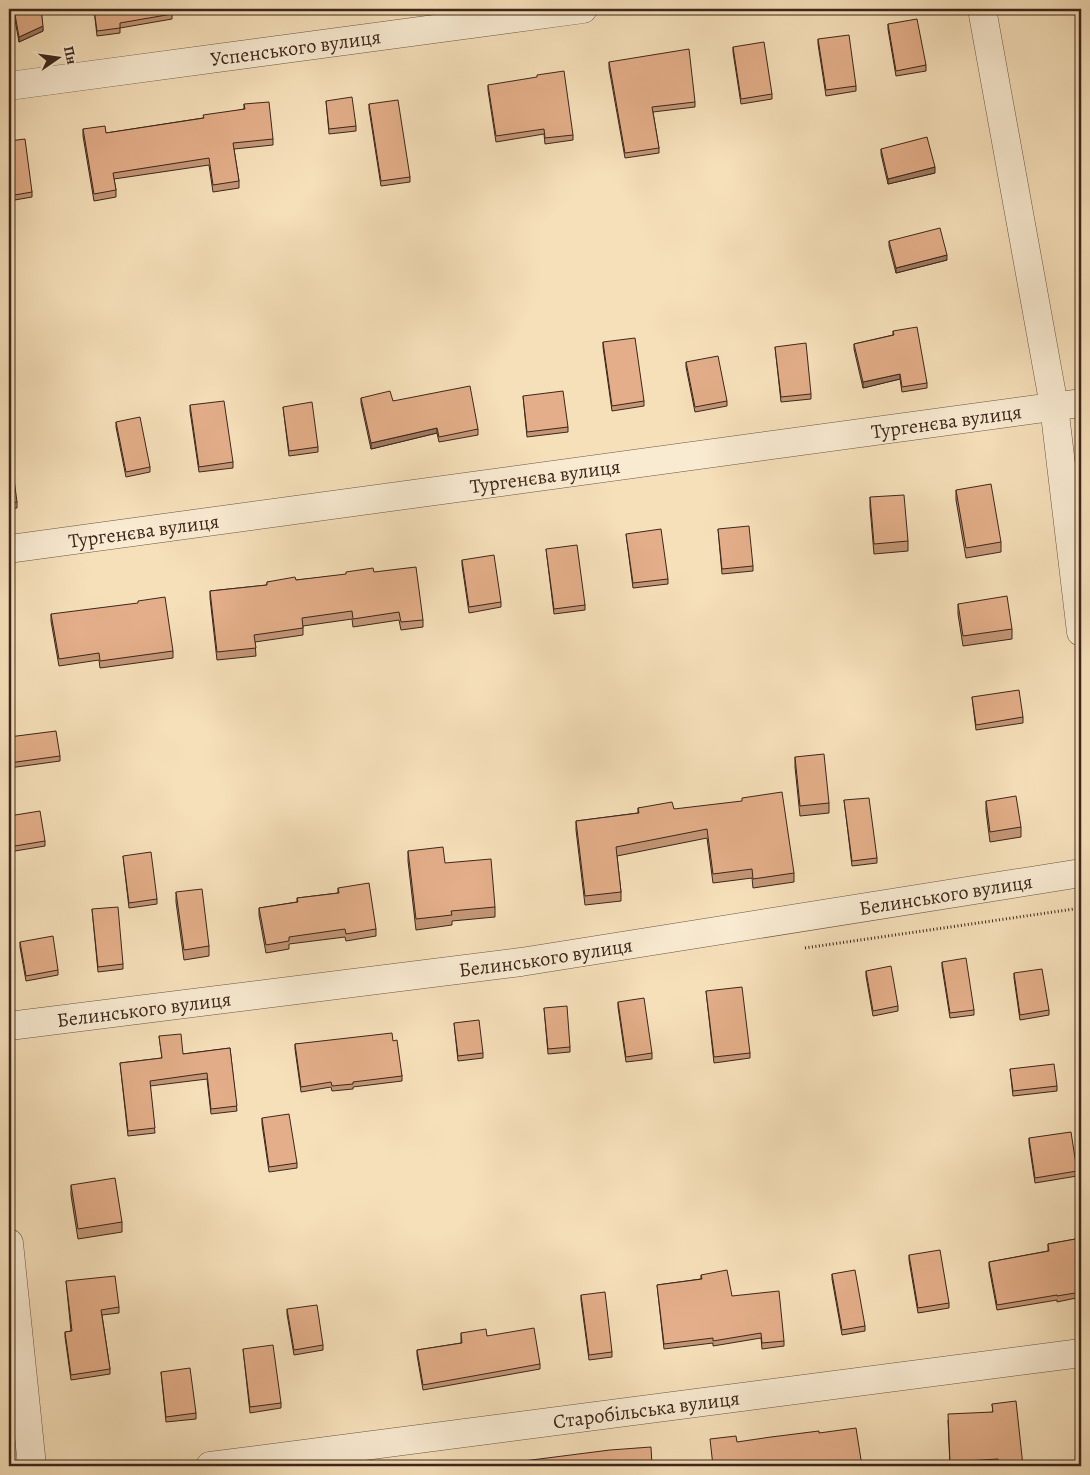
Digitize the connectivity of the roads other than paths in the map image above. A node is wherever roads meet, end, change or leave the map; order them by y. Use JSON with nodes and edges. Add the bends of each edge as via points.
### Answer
{"nodes":[{"id":1,"x":583,"y":9,"type":"edge"},
{"id":2,"x":982,"y":9,"type":"edge"},
{"id":3,"x":9,"y":86,"type":"edge"},
{"id":4,"x":1081,"y":403,"type":"edge"},
{"id":5,"x":1054,"y":406,"type":"junction"},
{"id":6,"x":9,"y":549,"type":"edge"},
{"id":7,"x":1081,"y":632,"type":"edge"},
{"id":8,"x":1081,"y":873,"type":"edge"},
{"id":9,"x":9,"y":1026,"type":"edge"},
{"id":10,"x":9,"y":1243,"type":"edge"},
{"id":11,"x":1081,"y":1354,"type":"edge"},
{"id":12,"x":32,"y":1466,"type":"edge"},
{"id":13,"x":210,"y":1466,"type":"edge"}],
"edges":[{"from":1,"to":3,"type":"street","name":"Успенського вулиця"},
{"from":2,"to":5,"type":"street"},
{"from":4,"to":5,"type":"street","name":"Тургенєва вулиця"},
{"from":5,"to":6,"type":"street","name":"Тургенєва вулиця"},
{"from":5,"to":7,"type":"street"},
{"from":8,"to":9,"type":"street","name":"Белинського вулиця","via":[[520,962]]},
{"from":10,"to":12,"type":"street"},
{"from":11,"to":13,"type":"street","name":"Старобільська вулиця"}]}
